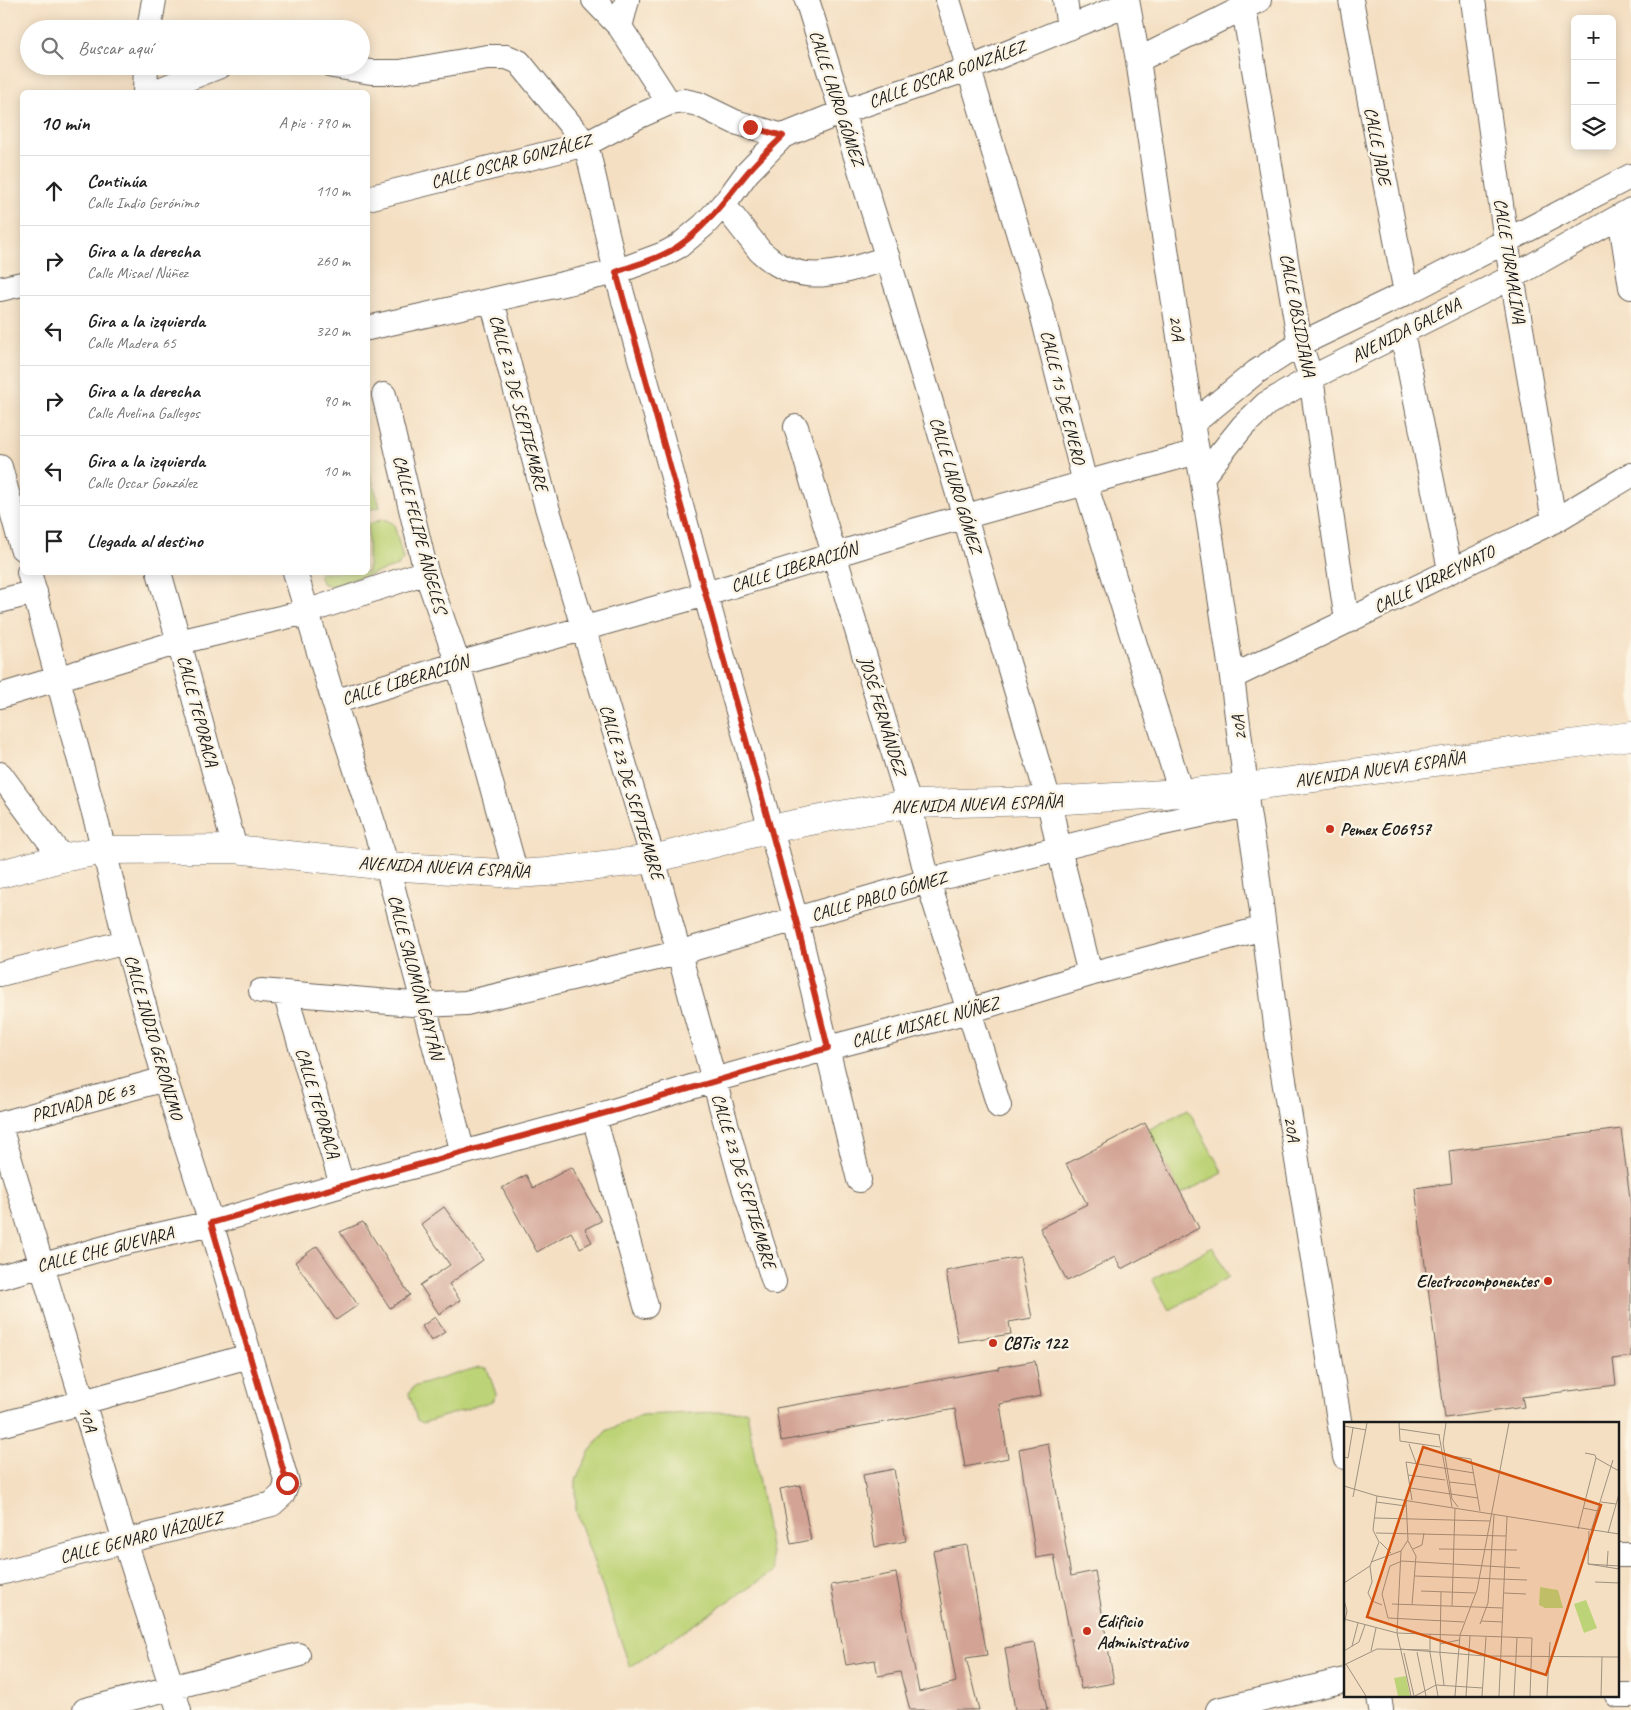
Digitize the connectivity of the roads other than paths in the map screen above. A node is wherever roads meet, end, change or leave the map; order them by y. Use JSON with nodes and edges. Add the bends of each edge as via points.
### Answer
{"nodes":[{"id":1,"x":154,"y":0,"type":"edge"},
{"id":2,"x":594,"y":0,"type":"edge"},
{"id":3,"x":627,"y":0,"type":"edge"},
{"id":4,"x":806,"y":0,"type":"edge"},
{"id":5,"x":948,"y":0,"type":"edge"},
{"id":6,"x":1065,"y":0,"type":"edge"},
{"id":7,"x":1351,"y":0,"type":"edge"},
{"id":8,"x":1473,"y":0,"type":"edge"},
{"id":9,"x":1127,"y":2,"type":"edge"},
{"id":10,"x":1251,"y":4,"type":"edge"},
{"id":11,"x":151,"y":20,"type":"edge"},
{"id":12,"x":620,"y":27,"type":"junction"},
{"id":13,"x":1069,"y":28,"type":"junction"},
{"id":14,"x":1138,"y":60,"type":"junction"},
{"id":15,"x":968,"y":69,"type":"junction"},
{"id":16,"x":370,"y":72,"type":"edge"},
{"id":17,"x":146,"y":75,"type":"edge"},
{"id":18,"x":197,"y":75,"type":"edge"},
{"id":19,"x":145,"y":90,"type":"edge"},
{"id":20,"x":159,"y":90,"type":"edge"},
{"id":21,"x":669,"y":103,"type":"junction"},
{"id":22,"x":842,"y":112,"type":"junction"},
{"id":23,"x":783,"y":136,"type":"junction"},
{"id":24,"x":586,"y":144,"type":"junction"},
{"id":25,"x":1631,"y":176,"type":"edge"},
{"id":26,"x":370,"y":198,"type":"edge"},
{"id":27,"x":723,"y":204,"type":"junction"},
{"id":28,"x":1625,"y":213,"type":"edge"},
{"id":29,"x":1506,"y":241,"type":"junction"},
{"id":30,"x":888,"y":258,"type":"junction"},
{"id":31,"x":616,"y":272,"type":"junction"},
{"id":32,"x":1512,"y":277,"type":"junction"},
{"id":33,"x":20,"y":285,"type":"edge"},
{"id":34,"x":1631,"y":287,"type":"edge"},
{"id":35,"x":0,"y":290,"type":"edge"},
{"id":36,"x":1406,"y":292,"type":"junction"},
{"id":37,"x":492,"y":301,"type":"junction"},
{"id":38,"x":370,"y":328,"type":"edge"},
{"id":39,"x":1402,"y":332,"type":"junction"},
{"id":40,"x":1300,"y":344,"type":"junction"},
{"id":41,"x":1311,"y":378,"type":"junction"},
{"id":42,"x":384,"y":395,"type":"dead end"},
{"id":43,"x":1192,"y":424,"type":"junction"},
{"id":44,"x":796,"y":428,"type":"dead end"},
{"id":45,"x":1196,"y":452,"type":"junction"},
{"id":46,"x":0,"y":467,"type":"edge"},
{"id":47,"x":1631,"y":475,"type":"edge"},
{"id":48,"x":1202,"y":477,"type":"junction"},
{"id":49,"x":1085,"y":483,"type":"junction"},
{"id":50,"x":966,"y":517,"type":"junction"},
{"id":51,"x":1554,"y":521,"type":"junction"},
{"id":52,"x":20,"y":541,"type":"edge"},
{"id":53,"x":834,"y":556,"type":"junction"},
{"id":54,"x":1450,"y":570,"type":"junction"},
{"id":55,"x":426,"y":572,"type":"junction"},
{"id":56,"x":159,"y":575,"type":"edge"},
{"id":57,"x":296,"y":575,"type":"edge"},
{"id":58,"x":32,"y":582,"type":"edge"},
{"id":59,"x":706,"y":594,"type":"junction"},
{"id":60,"x":0,"y":602,"type":"edge"},
{"id":61,"x":306,"y":612,"type":"junction"},
{"id":62,"x":1347,"y":621,"type":"junction"},
{"id":63,"x":582,"y":628,"type":"junction"},
{"id":64,"x":180,"y":642,"type":"junction"},
{"id":65,"x":458,"y":664,"type":"junction"},
{"id":66,"x":1232,"y":676,"type":"junction"},
{"id":67,"x":59,"y":679,"type":"junction"},
{"id":68,"x":0,"y":696,"type":"edge"},
{"id":69,"x":334,"y":702,"type":"junction"},
{"id":70,"x":1631,"y":736,"type":"edge"},
{"id":71,"x":0,"y":774,"type":"edge"},
{"id":72,"x":1181,"y":793,"type":"junction"},
{"id":73,"x":1246,"y":796,"type":"junction"},
{"id":74,"x":1049,"y":801,"type":"junction"},
{"id":75,"x":909,"y":804,"type":"junction"},
{"id":76,"x":770,"y":829,"type":"junction"},
{"id":77,"x":235,"y":849,"type":"junction"},
{"id":78,"x":104,"y":850,"type":"junction"},
{"id":79,"x":1059,"y":850,"type":"junction"},
{"id":80,"x":62,"y":858,"type":"junction"},
{"id":81,"x":653,"y":859,"type":"junction"},
{"id":82,"x":387,"y":866,"type":"junction"},
{"id":83,"x":0,"y":874,"type":"edge"},
{"id":84,"x":516,"y":874,"type":"junction"},
{"id":85,"x":928,"y":881,"type":"junction"},
{"id":86,"x":796,"y":920,"type":"junction"},
{"id":87,"x":1264,"y":928,"type":"junction"},
{"id":88,"x":126,"y":942,"type":"junction"},
{"id":89,"x":678,"y":953,"type":"junction"},
{"id":90,"x":0,"y":974,"type":"edge"},
{"id":91,"x":1090,"y":974,"type":"junction"},
{"id":92,"x":261,"y":991,"type":"dead end"},
{"id":93,"x":285,"y":993,"type":"junction"},
{"id":94,"x":424,"y":1006,"type":"junction"},
{"id":95,"x":969,"y":1011,"type":"junction"},
{"id":96,"x":828,"y":1048,"type":"junction"},
{"id":97,"x":165,"y":1079,"type":"junction"},
{"id":98,"x":714,"y":1080,"type":"junction"},
{"id":99,"x":998,"y":1106,"type":"dead end"},
{"id":100,"x":594,"y":1117,"type":"junction"},
{"id":101,"x":0,"y":1126,"type":"edge"},
{"id":102,"x":463,"y":1153,"type":"junction"},
{"id":103,"x":859,"y":1180,"type":"dead end"},
{"id":104,"x":342,"y":1185,"type":"junction"},
{"id":105,"x":211,"y":1223,"type":"junction"},
{"id":106,"x":41,"y":1266,"type":"junction"},
{"id":107,"x":0,"y":1277,"type":"edge"},
{"id":108,"x":774,"y":1282,"type":"dead end"},
{"id":109,"x":646,"y":1306,"type":"dead end"},
{"id":110,"x":249,"y":1356,"type":"junction"},
{"id":111,"x":83,"y":1402,"type":"junction"},
{"id":112,"x":0,"y":1424,"type":"edge"},
{"id":113,"x":1344,"y":1451,"type":"edge"},
{"id":114,"x":280,"y":1498,"type":"joint"},
{"id":115,"x":124,"y":1541,"type":"junction"},
{"id":116,"x":1631,"y":1554,"type":"edge"},
{"id":117,"x":1618,"y":1555,"type":"edge"},
{"id":118,"x":0,"y":1573,"type":"edge"},
{"id":119,"x":298,"y":1655,"type":"dead end"},
{"id":120,"x":1344,"y":1680,"type":"edge"},
{"id":121,"x":172,"y":1687,"type":"junction"},
{"id":122,"x":1618,"y":1694,"type":"edge"},
{"id":123,"x":1631,"y":1695,"type":"edge"},
{"id":124,"x":85,"y":1710,"type":"edge"},
{"id":125,"x":179,"y":1710,"type":"edge"},
{"id":126,"x":1218,"y":1710,"type":"edge"}],
"edges":[{"from":1,"to":11,"type":"street"},
{"from":2,"to":12,"type":"street"},
{"from":3,"to":12,"type":"street"},
{"from":4,"to":22,"type":"street","name":"CALLE LAURO GÓMEZ"},
{"from":5,"to":15,"type":"street","name":"CALLE 15 DE ENERO"},
{"from":6,"to":13,"type":"street"},
{"from":7,"to":36,"type":"street","name":"CALLE JADE"},
{"from":8,"to":29,"type":"street","name":"CALLE TURMALINA"},
{"from":9,"to":13,"type":"street","name":"CALLE OSCAR GONZÁLEZ"},
{"from":9,"to":14,"type":"street","name":"20A"},
{"from":10,"to":14,"type":"street"},
{"from":10,"to":40,"type":"street","name":"CALLE OBSIDIANA"},
{"from":12,"to":21,"type":"street"},
{"from":13,"to":15,"type":"street","name":"CALLE OSCAR GONZÁLEZ"},
{"from":14,"to":43,"type":"street","name":"20A"},
{"from":15,"to":22,"type":"street","name":"CALLE OSCAR GONZÁLEZ"},
{"from":15,"to":49,"type":"street","name":"CALLE 15 DE ENERO","via":[[1040,305]]},
{"from":16,"to":24,"type":"street","via":[[400,72],[487,57],[507,57],[519,62]]},
{"from":17,"to":19,"type":"street"},
{"from":18,"to":20,"type":"street"},
{"from":21,"to":23,"type":"street","name":"CALLE OSCAR GONZÁLEZ","via":[[684,101],[698,104],[735,122]]},
{"from":21,"to":24,"type":"street","name":"CALLE OSCAR GONZÁLEZ"},
{"from":22,"to":23,"type":"street","name":"CALLE OSCAR GONZÁLEZ"},
{"from":22,"to":30,"type":"street","name":"CALLE LAURO GÓMEZ"},
{"from":23,"to":27,"type":"street","via":[[747,173]]},
{"from":24,"to":26,"type":"street","name":"CALLE OSCAR GONZÁLEZ"},
{"from":24,"to":31,"type":"street"},
{"from":25,"to":29,"type":"street","name":"AVENIDA GALENA"},
{"from":27,"to":30,"type":"street","via":[[760,251],[780,266],[819,276]]},
{"from":27,"to":31,"type":"street","via":[[679,246]]},
{"from":28,"to":32,"type":"street","name":"AVENIDA GALENA"},
{"from":28,"to":34,"type":"street"},
{"from":29,"to":32,"type":"street","name":"CALLE TURMALINA"},
{"from":29,"to":36,"type":"street","name":"AVENIDA GALENA"},
{"from":30,"to":50,"type":"street","name":"CALLE LAURO GÓMEZ"},
{"from":31,"to":37,"type":"street"},
{"from":31,"to":59,"type":"street"},
{"from":32,"to":39,"type":"street","name":"AVENIDA GALENA"},
{"from":32,"to":51,"type":"street","name":"CALLE TURMALINA"},
{"from":33,"to":35,"type":"street"},
{"from":36,"to":40,"type":"street","name":"AVENIDA GALENA"},
{"from":37,"to":38,"type":"street"},
{"from":37,"to":63,"type":"street","name":"CALLE 23 DE SEPTIEMBRE"},
{"from":39,"to":41,"type":"street","name":"AVENIDA GALENA"},
{"from":39,"to":54,"type":"street"},
{"from":40,"to":41,"type":"street","name":"CALLE OBSIDIANA"},
{"from":40,"to":43,"type":"street","name":"AVENIDA GALENA","via":[[1256,372]]},
{"from":41,"to":48,"type":"street","name":"AVENIDA GALENA","via":[[1266,404],[1243,426]]},
{"from":41,"to":62,"type":"street","name":"CALLE OBSIDIANA"},
{"from":42,"to":55,"type":"street","name":"CALLE FELIPE ÁNGELES"},
{"from":43,"to":45,"type":"street","name":"20A"},
{"from":44,"to":53,"type":"street","name":"JOSÉ FERNÁNDEZ"},
{"from":45,"to":48,"type":"street","name":"20A"},
{"from":45,"to":49,"type":"street","name":"CALLE LIBERACIÓN"},
{"from":46,"to":52,"type":"street"},
{"from":47,"to":51,"type":"street","name":"CALLE VIRREYNATO"},
{"from":48,"to":66,"type":"street","name":"20A"},
{"from":49,"to":50,"type":"street","name":"CALLE LIBERACIÓN"},
{"from":49,"to":72,"type":"street","name":"CALLE 15 DE ENERO"},
{"from":50,"to":53,"type":"street","name":"CALLE LIBERACIÓN"},
{"from":50,"to":74,"type":"street","name":"CALLE LAURO GÓMEZ"},
{"from":51,"to":54,"type":"street","name":"CALLE VIRREYNATO"},
{"from":53,"to":59,"type":"street","name":"CALLE LIBERACIÓN"},
{"from":53,"to":75,"type":"street","name":"JOSÉ FERNÁNDEZ"},
{"from":54,"to":62,"type":"street","name":"CALLE VIRREYNATO"},
{"from":55,"to":61,"type":"street"},
{"from":55,"to":65,"type":"street","name":"CALLE FELIPE ÁNGELES"},
{"from":56,"to":64,"type":"street","name":"CALLE TEPORACA"},
{"from":57,"to":61,"type":"street","name":"CALLE SALOMÓN GAYTÁN"},
{"from":58,"to":60,"type":"street"},
{"from":58,"to":67,"type":"street","name":"CALLE INDIO GERÓNIMO"},
{"from":59,"to":63,"type":"street","name":"CALLE LIBERACIÓN"},
{"from":59,"to":76,"type":"street"},
{"from":61,"to":64,"type":"street"},
{"from":61,"to":69,"type":"street","name":"CALLE SALOMÓN GAYTÁN"},
{"from":62,"to":66,"type":"street","name":"CALLE VIRREYNATO"},
{"from":63,"to":65,"type":"street","name":"CALLE LIBERACIÓN"},
{"from":63,"to":81,"type":"street","name":"CALLE 23 DE SEPTIEMBRE"},
{"from":64,"to":67,"type":"street"},
{"from":64,"to":77,"type":"street","name":"CALLE TEPORACA"},
{"from":65,"to":69,"type":"street","name":"CALLE LIBERACIÓN"},
{"from":65,"to":84,"type":"street","name":"CALLE FELIPE ÁNGELES"},
{"from":66,"to":73,"type":"street","name":"20A"},
{"from":67,"to":68,"type":"street"},
{"from":67,"to":78,"type":"street","name":"CALLE INDIO GERÓNIMO"},
{"from":69,"to":82,"type":"street","name":"CALLE SALOMÓN GAYTÁN"},
{"from":70,"to":73,"type":"main road","name":"AVENIDA NUEVA ESPAÑA"},
{"from":71,"to":80,"type":"street"},
{"from":72,"to":73,"type":"main road","name":"AVENIDA NUEVA ESPAÑA"},
{"from":72,"to":74,"type":"main road","name":"AVENIDA NUEVA ESPAÑA"},
{"from":73,"to":79,"type":"street","name":"CALLE PABLO GÓMEZ"},
{"from":73,"to":87,"type":"street","name":"20A"},
{"from":74,"to":75,"type":"main road","name":"AVENIDA NUEVA ESPAÑA"},
{"from":74,"to":79,"type":"street","name":"CALLE LAURO GÓMEZ"},
{"from":75,"to":76,"type":"main road","name":"AVENIDA NUEVA ESPAÑA"},
{"from":75,"to":85,"type":"street","name":"JOSÉ FERNÁNDEZ"},
{"from":76,"to":81,"type":"main road","name":"AVENIDA NUEVA ESPAÑA"},
{"from":76,"to":86,"type":"street"},
{"from":77,"to":78,"type":"main road","name":"AVENIDA NUEVA ESPAÑA"},
{"from":77,"to":82,"type":"main road","name":"AVENIDA NUEVA ESPAÑA"},
{"from":78,"to":80,"type":"main road","name":"AVENIDA NUEVA ESPAÑA"},
{"from":78,"to":88,"type":"street","name":"CALLE INDIO GERÓNIMO"},
{"from":79,"to":85,"type":"street","name":"CALLE PABLO GÓMEZ"},
{"from":79,"to":91,"type":"street","name":"CALLE LAURO GÓMEZ"},
{"from":80,"to":83,"type":"main road","name":"AVENIDA NUEVA ESPAÑA"},
{"from":81,"to":84,"type":"main road","name":"AVENIDA NUEVA ESPAÑA"},
{"from":81,"to":89,"type":"street","name":"CALLE 23 DE SEPTIEMBRE"},
{"from":82,"to":84,"type":"main road","name":"AVENIDA NUEVA ESPAÑA"},
{"from":82,"to":94,"type":"street","name":"CALLE SALOMÓN GAYTÁN"},
{"from":85,"to":86,"type":"street","name":"CALLE PABLO GÓMEZ"},
{"from":85,"to":95,"type":"street","name":"JOSÉ FERNÁNDEZ"},
{"from":86,"to":89,"type":"street","name":"CALLE PABLO GÓMEZ"},
{"from":86,"to":96,"type":"street"},
{"from":87,"to":91,"type":"street","name":"CALLE MISAEL NÚÑEZ"},
{"from":87,"to":113,"type":"street","name":"20A","via":[[1279,1049]]},
{"from":88,"to":90,"type":"street"},
{"from":88,"to":97,"type":"street","name":"CALLE INDIO GERÓNIMO"},
{"from":89,"to":94,"type":"street","name":"CALLE PABLO GÓMEZ","via":[[466,1003]]},
{"from":89,"to":98,"type":"street","name":"CALLE 23 DE SEPTIEMBRE"},
{"from":91,"to":95,"type":"street","name":"CALLE MISAEL NÚÑEZ"},
{"from":92,"to":93,"type":"street"},
{"from":93,"to":94,"type":"street"},
{"from":93,"to":104,"type":"street","name":"CALLE TEPORACA"},
{"from":94,"to":102,"type":"street","name":"CALLE SALOMÓN GAYTÁN"},
{"from":95,"to":96,"type":"street","name":"CALLE MISAEL NÚÑEZ"},
{"from":95,"to":99,"type":"street","name":"JOSÉ FERNÁNDEZ"},
{"from":96,"to":98,"type":"street","name":"CALLE MISAEL NÚÑEZ"},
{"from":96,"to":103,"type":"street"},
{"from":97,"to":101,"type":"street","name":"PRIVADA DE 63"},
{"from":97,"to":105,"type":"street","name":"CALLE INDIO GERÓNIMO"},
{"from":98,"to":100,"type":"street","name":"CALLE MISAEL NÚÑEZ"},
{"from":98,"to":108,"type":"street","name":"CALLE 23 DE SEPTIEMBRE"},
{"from":100,"to":102,"type":"street","name":"CALLE MISAEL NÚÑEZ"},
{"from":100,"to":109,"type":"street"},
{"from":101,"to":106,"type":"street","name":"10A"},
{"from":102,"to":104,"type":"street","name":"CALLE MISAEL NÚÑEZ"},
{"from":104,"to":105,"type":"street","name":"CALLE MISAEL NÚÑEZ"},
{"from":105,"to":106,"type":"street","name":"CALLE CHE GUEVARA"},
{"from":105,"to":110,"type":"street","name":"CALLE INDIO GERÓNIMO"},
{"from":106,"to":107,"type":"street","name":"CALLE CHE GUEVARA"},
{"from":106,"to":111,"type":"street","name":"10A"},
{"from":110,"to":111,"type":"street"},
{"from":110,"to":114,"type":"street","name":"CALLE INDIO GERÓNIMO","via":[[285,1475],[286,1489]]},
{"from":111,"to":112,"type":"street"},
{"from":111,"to":115,"type":"street","name":"10A"},
{"from":114,"to":115,"type":"street","name":"CALLE GENARO VÁZQUEZ","via":[[272,1504]]},
{"from":115,"to":118,"type":"street","name":"CALLE GENARO VÁZQUEZ"},
{"from":115,"to":121,"type":"street","name":"10A"},
{"from":116,"to":117,"type":"street"},
{"from":119,"to":121,"type":"street"},
{"from":120,"to":126,"type":"street"},
{"from":121,"to":124,"type":"street"},
{"from":121,"to":125,"type":"street","name":"10A"},
{"from":122,"to":123,"type":"street"}]}
